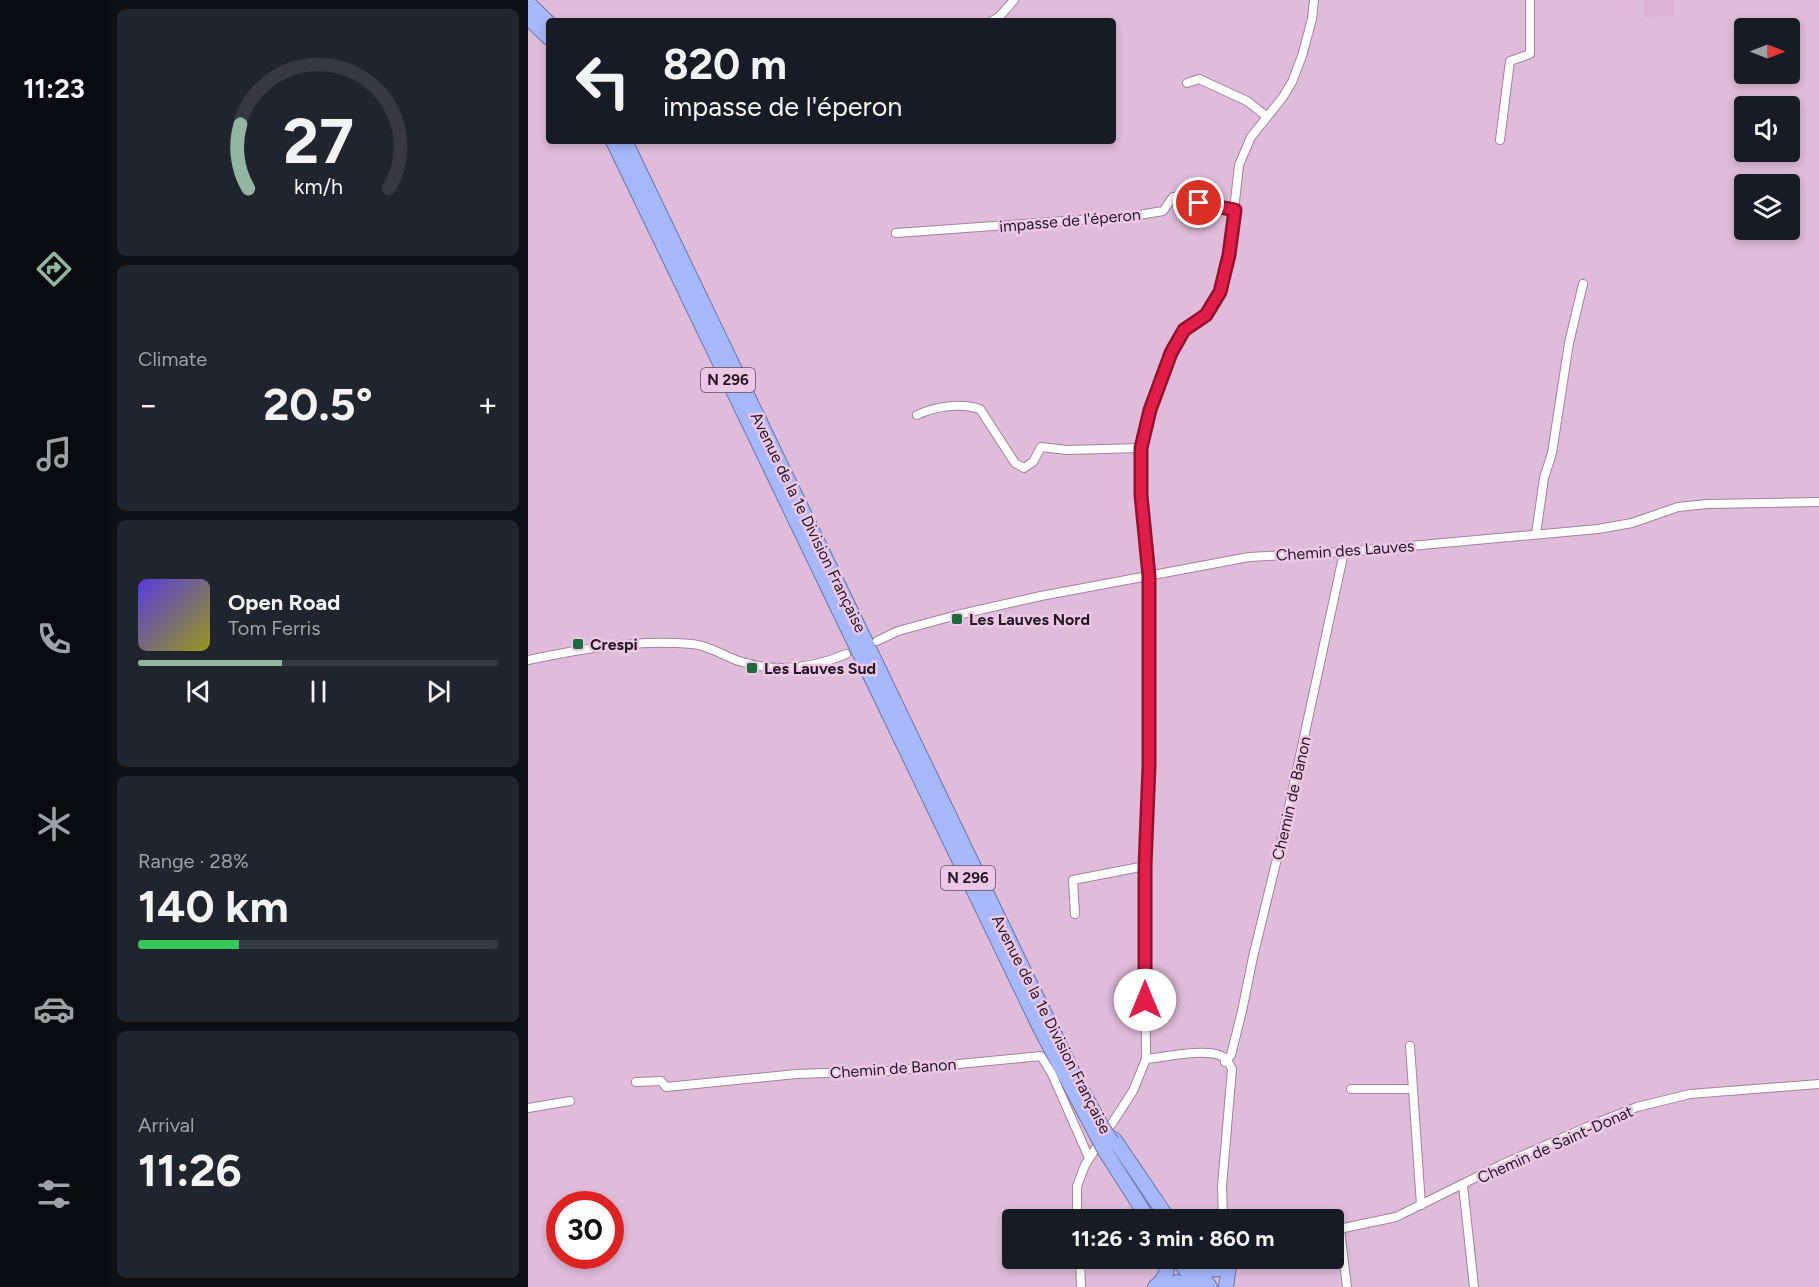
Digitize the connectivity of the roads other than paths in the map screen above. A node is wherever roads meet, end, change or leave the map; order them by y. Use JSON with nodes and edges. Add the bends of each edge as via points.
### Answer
{"nodes":[{"id":1,"x":1014,"y":0,"type":"edge"},
{"id":2,"x":1314,"y":0,"type":"edge"},
{"id":3,"x":1530,"y":0,"type":"edge"},
{"id":4,"x":530,"y":8,"type":"edge"},
{"id":5,"x":997,"y":18,"type":"edge"},
{"id":6,"x":546,"y":21,"type":"edge"},
{"id":7,"x":546,"y":33,"type":"edge"},
{"id":8,"x":1187,"y":83,"type":"dead end"},
{"id":9,"x":1266,"y":116,"type":"junction"},
{"id":10,"x":1500,"y":140,"type":"dead end"},
{"id":11,"x":614,"y":144,"type":"edge"},
{"id":12,"x":626,"y":144,"type":"edge"},
{"id":13,"x":1235,"y":210,"type":"junction"},
{"id":14,"x":896,"y":233,"type":"dead end"},
{"id":15,"x":1583,"y":284,"type":"dead end"},
{"id":16,"x":917,"y":415,"type":"dead end"},
{"id":17,"x":1141,"y":448,"type":"junction"},
{"id":18,"x":1819,"y":502,"type":"edge"},
{"id":19,"x":1536,"y":534,"type":"junction"},
{"id":20,"x":1344,"y":552,"type":"junction"},
{"id":21,"x":1149,"y":576,"type":"junction"},
{"id":22,"x":877,"y":640,"type":"dead end"},
{"id":23,"x":846,"y":654,"type":"dead end"},
{"id":24,"x":528,"y":660,"type":"edge"},
{"id":25,"x":1145,"y":866,"type":"junction"},
{"id":26,"x":1075,"y":914,"type":"dead end"},
{"id":27,"x":1410,"y":1046,"type":"dead end"},
{"id":28,"x":1146,"y":1059,"type":"junction"},
{"id":29,"x":1222,"y":1059,"type":"junction"},
{"id":30,"x":636,"y":1082,"type":"dead end"},
{"id":31,"x":1819,"y":1084,"type":"edge"},
{"id":32,"x":1351,"y":1089,"type":"dead end"},
{"id":33,"x":1412,"y":1089,"type":"junction"},
{"id":34,"x":570,"y":1101,"type":"dead end"},
{"id":35,"x":528,"y":1108,"type":"edge"},
{"id":36,"x":1100,"y":1127,"type":"junction"},
{"id":37,"x":1110,"y":1144,"type":"junction"},
{"id":38,"x":1089,"y":1158,"type":"junction"},
{"id":39,"x":1120,"y":1176,"type":"junction"},
{"id":40,"x":1464,"y":1185,"type":"junction"},
{"id":41,"x":1421,"y":1205,"type":"junction"},
{"id":42,"x":1077,"y":1209,"type":"edge"},
{"id":43,"x":1139,"y":1209,"type":"edge"},
{"id":44,"x":1142,"y":1209,"type":"edge"},
{"id":45,"x":1154,"y":1209,"type":"edge"},
{"id":46,"x":1160,"y":1209,"type":"edge"},
{"id":47,"x":1223,"y":1209,"type":"edge"},
{"id":48,"x":1344,"y":1228,"type":"edge"},
{"id":49,"x":1080,"y":1269,"type":"edge"},
{"id":50,"x":1166,"y":1269,"type":"edge"},
{"id":51,"x":1185,"y":1269,"type":"edge"},
{"id":52,"x":1198,"y":1269,"type":"edge"},
{"id":53,"x":1228,"y":1269,"type":"edge"},
{"id":54,"x":1344,"y":1269,"type":"edge"},
{"id":55,"x":1081,"y":1287,"type":"edge"},
{"id":56,"x":1155,"y":1287,"type":"edge"},
{"id":57,"x":1165,"y":1287,"type":"edge"},
{"id":58,"x":1190,"y":1287,"type":"edge"},
{"id":59,"x":1198,"y":1287,"type":"edge"},
{"id":60,"x":1210,"y":1287,"type":"edge"},
{"id":61,"x":1226,"y":1287,"type":"edge"},
{"id":62,"x":1347,"y":1287,"type":"edge"},
{"id":63,"x":1474,"y":1287,"type":"edge"}],
"edges":[{"from":1,"to":5,"type":"street"},
{"from":2,"to":9,"type":"street","via":[[1292,82]]},
{"from":3,"to":10,"type":"street","via":[[1530,54],[1510,61]]},
{"from":4,"to":6,"type":"highway"},
{"from":4,"to":7,"type":"highway"},
{"from":8,"to":9,"type":"street","via":[[1199,79],[1247,101]]},
{"from":9,"to":13,"type":"street","via":[[1251,137],[1239,165]]},
{"from":11,"to":36,"type":"highway","name":"Avenue de la 1e Division Française","number":"N 296","via":[[1040,1028]]},
{"from":12,"to":36,"type":"highway","name":"Avenue de la 1e Division Française","number":"N 296"},
{"from":13,"to":14,"type":"street","name":"impasse de l'éperon","via":[[1173,197],[1163,212],[1134,216]]},
{"from":13,"to":17,"type":"street","via":[[1220,292],[1206,315],[1184,330],[1171,353]]},
{"from":15,"to":19,"type":"street"},
{"from":16,"to":17,"type":"street","via":[[955,406],[980,409],[1015,463],[1024,468],[1033,462],[1041,447]]},
{"from":17,"to":21,"type":"street"},
{"from":18,"to":19,"type":"street","name":"Chemin des Lauves","via":[[1678,507],[1632,523]]},
{"from":19,"to":20,"type":"street","name":"Chemin des Lauves"},
{"from":20,"to":21,"type":"street","name":"Chemin des Lauves","via":[[1249,557]]},
{"from":20,"to":29,"type":"street","name":"Chemin de Banon","via":[[1242,1011],[1231,1055]]},
{"from":21,"to":22,"type":"street","name":"Chemin des Lauves","via":[[957,615]]},
{"from":21,"to":25,"type":"street"},
{"from":23,"to":24,"type":"street","via":[[786,669],[740,661],[695,644],[667,643],[584,648]]},
{"from":25,"to":26,"type":"street","via":[[1073,880]]},
{"from":25,"to":28,"type":"street"},
{"from":27,"to":33,"type":"street"},
{"from":28,"to":29,"type":"street","via":[[1185,1055]]},
{"from":28,"to":38,"type":"street","via":[[1133,1091]]},
{"from":29,"to":47,"type":"street","via":[[1232,1069]]},
{"from":30,"to":38,"type":"street","name":"Chemin de Banon","via":[[690,1086],[1041,1056]]},
{"from":31,"to":40,"type":"street","name":"Chemin de Saint-Donat","via":[[1689,1094],[1637,1107]]},
{"from":32,"to":33,"type":"street"},
{"from":33,"to":41,"type":"street"},
{"from":34,"to":35,"type":"street"},
{"from":36,"to":37,"type":"highway","name":"Avenue de la 1e Division Française","number":"N 296","bridge":true},
{"from":37,"to":39,"type":"highway","name":"Avenue de la 1e Division Française","number":"N 296"},
{"from":37,"to":45,"type":"highway","name":"Avenue de la 1e Division Française","number":"N 296"},
{"from":37,"to":46,"type":"highway"},
{"from":38,"to":42,"type":"street","via":[[1077,1186]]},
{"from":39,"to":43,"type":"highway"},
{"from":39,"to":44,"type":"highway","name":"Avenue de la 1e Division Française","number":"N 296"},
{"from":40,"to":41,"type":"street","name":"Chemin de Saint-Donat"},
{"from":40,"to":63,"type":"street"},
{"from":41,"to":48,"type":"street","name":"Chemin de Saint-Donat","via":[[1396,1217]]},
{"from":49,"to":55,"type":"street"},
{"from":50,"to":56,"type":"highway","via":[[1165,1277]]},
{"from":51,"to":59,"type":"highway"},
{"from":52,"to":60,"type":"highway"},
{"from":53,"to":61,"type":"highway"},
{"from":54,"to":62,"type":"street"},
{"from":57,"to":58,"type":"highway","via":[[1177,1282]]}]}
